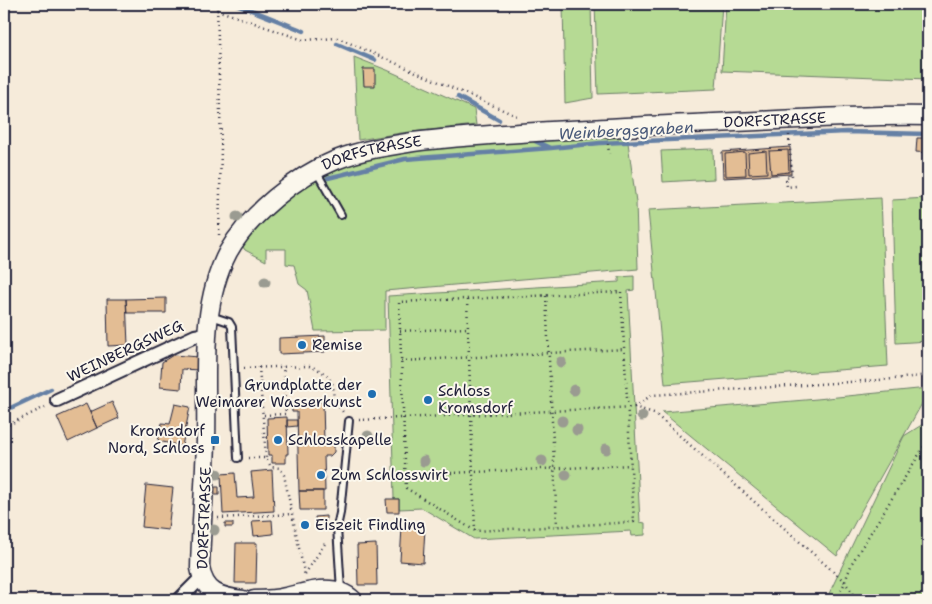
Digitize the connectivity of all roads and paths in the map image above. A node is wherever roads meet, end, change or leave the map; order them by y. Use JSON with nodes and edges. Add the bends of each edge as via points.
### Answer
{"nodes":[{"id":1,"x":217,"y":4,"type":"edge"},
{"id":2,"x":217,"y":10,"type":"junction"},
{"id":3,"x":928,"y":116,"type":"edge"},
{"id":4,"x":526,"y":120,"type":"dead end"},
{"id":5,"x":790,"y":138,"type":"dead end"},
{"id":6,"x":315,"y":170,"type":"junction"},
{"id":7,"x":796,"y":186,"type":"dead end"},
{"id":8,"x":341,"y":215,"type":"dead end"},
{"id":9,"x":229,"y":251,"type":"junction"},
{"id":10,"x":546,"y":296,"type":"junction"},
{"id":11,"x":467,"y":299,"type":"junction"},
{"id":12,"x":209,"y":316,"type":"junction"},
{"id":13,"x":468,"y":328,"type":"junction"},
{"id":14,"x":400,"y":331,"type":"junction"},
{"id":15,"x":207,"y":334,"type":"junction"},
{"id":16,"x":625,"y":350,"type":"junction"},
{"id":17,"x":548,"y":353,"type":"junction"},
{"id":18,"x":469,"y":357,"type":"junction"},
{"id":19,"x":401,"y":361,"type":"junction"},
{"id":20,"x":283,"y":366,"type":"junction"},
{"id":21,"x":259,"y":367,"type":"junction"},
{"id":22,"x":235,"y":368,"type":"junction"},
{"id":23,"x":928,"y":375,"type":"edge"},
{"id":24,"x":57,"y":400,"type":"joint"},
{"id":25,"x":628,"y":407,"type":"junction"},
{"id":26,"x":634,"y":407,"type":"junction"},
{"id":27,"x":551,"y":411,"type":"junction"},
{"id":28,"x":471,"y":414,"type":"junction"},
{"id":29,"x":264,"y":415,"type":"junction"},
{"id":30,"x":404,"y":417,"type":"junction"},
{"id":31,"x":349,"y":421,"type":"junction"},
{"id":32,"x":4,"y":427,"type":"edge"},
{"id":33,"x":928,"y":440,"type":"edge"},
{"id":34,"x":238,"y":458,"type":"joint"},
{"id":35,"x":266,"y":458,"type":"junction"},
{"id":36,"x":631,"y":465,"type":"junction"},
{"id":37,"x":554,"y":469,"type":"junction"},
{"id":38,"x":473,"y":472,"type":"junction"},
{"id":39,"x":406,"y":475,"type":"junction"},
{"id":40,"x":292,"y":514,"type":"junction"},
{"id":41,"x":202,"y":518,"type":"junction"},
{"id":42,"x":557,"y":526,"type":"junction"},
{"id":43,"x":337,"y":527,"type":"junction"},
{"id":44,"x":475,"y":531,"type":"junction"},
{"id":45,"x":202,"y":577,"type":"junction"},
{"id":46,"x":844,"y":581,"type":"junction"},
{"id":47,"x":305,"y":583,"type":"junction"},
{"id":48,"x":347,"y":596,"type":"edge"},
{"id":49,"x":179,"y":600,"type":"edge"},
{"id":50,"x":243,"y":600,"type":"edge"},
{"id":51,"x":254,"y":600,"type":"edge"},
{"id":52,"x":274,"y":600,"type":"edge"},
{"id":53,"x":838,"y":600,"type":"edge"},
{"id":54,"x":858,"y":600,"type":"edge"}],
"edges":[{"from":1,"to":2,"type":"path"},
{"from":2,"to":4,"type":"path","via":[[303,40],[338,38]]},
{"from":2,"to":9,"type":"path","via":[[221,147],[218,236],[222,246]]},
{"from":3,"to":6,"type":"street","name":"DORFSTRASSE","via":[[606,127],[446,138],[379,147]]},
{"from":5,"to":7,"type":"path","via":[[792,176],[786,177],[787,187]]},
{"from":6,"to":8,"type":"lane"},
{"from":6,"to":9,"type":"street","name":"DORFSTRASSE","via":[[259,213]]},
{"from":9,"to":12,"type":"street","name":"DORFSTRASSE","via":[[218,274]]},
{"from":10,"to":11,"type":"path"},
{"from":10,"to":16,"type":"path","via":[[622,292]]},
{"from":10,"to":17,"type":"path"},
{"from":11,"to":13,"type":"path"},
{"from":11,"to":14,"type":"path","via":[[399,302]]},
{"from":12,"to":15,"type":"street","name":"DORFSTRASSE"},
{"from":12,"to":22,"type":"lane","via":[[229,322],[232,327]]},
{"from":13,"to":14,"type":"path"},
{"from":13,"to":18,"type":"path"},
{"from":14,"to":19,"type":"path"},
{"from":15,"to":24,"type":"street","name":"WEINBERGSWEG","via":[[195,336]]},
{"from":15,"to":41,"type":"street","name":"DORFSTRASSE"},
{"from":16,"to":17,"type":"path"},
{"from":16,"to":25,"type":"path"},
{"from":17,"to":18,"type":"path"},
{"from":17,"to":27,"type":"path"},
{"from":18,"to":19,"type":"path"},
{"from":18,"to":28,"type":"path"},
{"from":19,"to":30,"type":"path"},
{"from":20,"to":21,"type":"path"},
{"from":20,"to":29,"type":"path","via":[[286,414]]},
{"from":20,"to":31,"type":"path","via":[[308,366],[322,371],[330,380],[334,399]]},
{"from":21,"to":22,"type":"path"},
{"from":21,"to":29,"type":"path"},
{"from":22,"to":34,"type":"lane"},
{"from":23,"to":26,"type":"path","via":[[894,380],[652,395]]},
{"from":24,"to":32,"type":"path"},
{"from":25,"to":26,"type":"path"},
{"from":25,"to":27,"type":"path"},
{"from":25,"to":36,"type":"path"},
{"from":26,"to":46,"type":"path","via":[[654,413]]},
{"from":27,"to":28,"type":"path"},
{"from":27,"to":37,"type":"path"},
{"from":28,"to":30,"type":"path"},
{"from":28,"to":38,"type":"path"},
{"from":29,"to":35,"type":"path"},
{"from":30,"to":31,"type":"path"},
{"from":30,"to":39,"type":"path"},
{"from":31,"to":43,"type":"lane"},
{"from":33,"to":46,"type":"path","via":[[852,562]]},
{"from":34,"to":35,"type":"path"},
{"from":35,"to":40,"type":"path","via":[[271,467],[280,468],[284,475]]},
{"from":36,"to":37,"type":"path"},
{"from":36,"to":42,"type":"path","via":[[634,522]]},
{"from":37,"to":38,"type":"path"},
{"from":37,"to":42,"type":"path"},
{"from":38,"to":39,"type":"path"},
{"from":38,"to":44,"type":"path"},
{"from":39,"to":44,"type":"path","via":[[406,488]]},
{"from":40,"to":41,"type":"path"},
{"from":40,"to":47,"type":"path"},
{"from":41,"to":45,"type":"street","name":"DORFSTRASSE"},
{"from":42,"to":44,"type":"path"},
{"from":43,"to":47,"type":"path"},
{"from":43,"to":48,"type":"lane"},
{"from":45,"to":49,"type":"street"},
{"from":45,"to":50,"type":"street","name":"DORFSTRASSE","via":[[217,595]]},
{"from":46,"to":53,"type":"path"},
{"from":46,"to":54,"type":"path"},
{"from":47,"to":48,"type":"street"},
{"from":47,"to":52,"type":"street"},
{"from":51,"to":52,"type":"street"}]}
